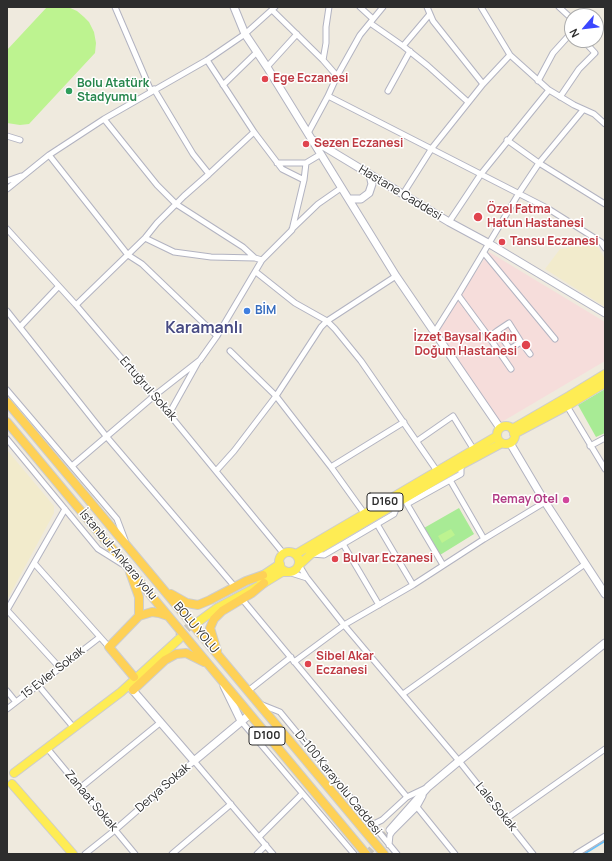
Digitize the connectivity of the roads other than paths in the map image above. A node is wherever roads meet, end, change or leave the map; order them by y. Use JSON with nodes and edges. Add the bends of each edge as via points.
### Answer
{"nodes":[{"id":1,"x":115,"y":7,"type":"edge"},
{"id":2,"x":234,"y":7,"type":"edge"},
{"id":3,"x":329,"y":7,"type":"edge"},
{"id":4,"x":360,"y":7,"type":"edge"},
{"id":5,"x":383,"y":7,"type":"edge"},
{"id":6,"x":427,"y":7,"type":"edge"},
{"id":7,"x":481,"y":7,"type":"edge"},
{"id":8,"x":274,"y":8,"type":"edge"},
{"id":9,"x":430,"y":14,"type":"junction"},
{"id":10,"x":371,"y":21,"type":"junction"},
{"id":11,"x":245,"y":34,"type":"junction"},
{"id":12,"x":297,"y":34,"type":"junction"},
{"id":13,"x":564,"y":41,"type":"edge"},
{"id":14,"x":403,"y":46,"type":"junction"},
{"id":15,"x":590,"y":48,"type":"edge"},
{"id":16,"x":410,"y":50,"type":"junction"},
{"id":17,"x":257,"y":52,"type":"junction"},
{"id":18,"x":510,"y":55,"type":"junction"},
{"id":19,"x":207,"y":60,"type":"junction"},
{"id":20,"x":323,"y":60,"type":"junction"},
{"id":21,"x":267,"y":67,"type":"junction"},
{"id":22,"x":337,"y":76,"type":"junction"},
{"id":23,"x":538,"y":81,"type":"junction"},
{"id":24,"x":483,"y":84,"type":"junction"},
{"id":25,"x":223,"y":85,"type":"junction"},
{"id":26,"x":152,"y":90,"type":"junction"},
{"id":27,"x":549,"y":90,"type":"junction"},
{"id":28,"x":388,"y":91,"type":"dead end"},
{"id":29,"x":328,"y":96,"type":"junction"},
{"id":30,"x":560,"y":97,"type":"junction"},
{"id":31,"x":468,"y":102,"type":"junction"},
{"id":32,"x":583,"y":110,"type":"junction"},
{"id":33,"x":104,"y":119,"type":"junction"},
{"id":34,"x":605,"y":124,"type":"edge"},
{"id":35,"x":254,"y":132,"type":"junction"},
{"id":36,"x":7,"y":136,"type":"edge"},
{"id":37,"x":310,"y":136,"type":"junction"},
{"id":38,"x":20,"y":140,"type":"dead end"},
{"id":39,"x":507,"y":140,"type":"junction"},
{"id":40,"x":432,"y":148,"type":"junction"},
{"id":41,"x":334,"y":152,"type":"junction"},
{"id":42,"x":321,"y":154,"type":"junction"},
{"id":43,"x":49,"y":155,"type":"junction"},
{"id":44,"x":277,"y":163,"type":"junction"},
{"id":45,"x":306,"y":163,"type":"junction"},
{"id":46,"x":539,"y":163,"type":"junction"},
{"id":47,"x":209,"y":174,"type":"junction"},
{"id":48,"x":481,"y":174,"type":"junction"},
{"id":49,"x":24,"y":175,"type":"junction"},
{"id":50,"x":370,"y":175,"type":"junction"},
{"id":51,"x":304,"y":180,"type":"junction"},
{"id":52,"x":7,"y":181,"type":"edge"},
{"id":53,"x":341,"y":188,"type":"junction"},
{"id":54,"x":7,"y":189,"type":"edge"},
{"id":55,"x":519,"y":193,"type":"junction"},
{"id":56,"x":403,"y":194,"type":"junction"},
{"id":57,"x":349,"y":199,"type":"junction"},
{"id":58,"x":176,"y":204,"type":"junction"},
{"id":59,"x":605,"y":204,"type":"edge"},
{"id":60,"x":449,"y":222,"type":"junction"},
{"id":61,"x":7,"y":229,"type":"edge"},
{"id":62,"x":292,"y":230,"type":"junction"},
{"id":63,"x":145,"y":238,"type":"junction"},
{"id":64,"x":603,"y":240,"type":"edge"},
{"id":65,"x":488,"y":244,"type":"junction"},
{"id":66,"x":605,"y":248,"type":"edge"},
{"id":67,"x":484,"y":253,"type":"junction"},
{"id":68,"x":128,"y":255,"type":"junction"},
{"id":69,"x":255,"y":258,"type":"junction"},
{"id":70,"x":262,"y":260,"type":"junction"},
{"id":71,"x":256,"y":272,"type":"junction"},
{"id":72,"x":396,"y":276,"type":"junction"},
{"id":73,"x":58,"y":286,"type":"junction"},
{"id":74,"x":458,"y":295,"type":"junction"},
{"id":75,"x":76,"y":305,"type":"junction"},
{"id":76,"x":7,"y":312,"type":"edge"},
{"id":77,"x":605,"y":314,"type":"edge"},
{"id":78,"x":327,"y":321,"type":"junction"},
{"id":79,"x":20,"y":327,"type":"junction"},
{"id":80,"x":497,"y":331,"type":"junction"},
{"id":81,"x":434,"y":333,"type":"junction"},
{"id":82,"x":217,"y":336,"type":"junction"},
{"id":83,"x":489,"y":337,"type":"junction"},
{"id":84,"x":556,"y":339,"type":"dead end"},
{"id":85,"x":521,"y":342,"type":"junction"},
{"id":86,"x":230,"y":351,"type":"dead end"},
{"id":87,"x":530,"y":354,"type":"dead end"},
{"id":88,"x":200,"y":360,"type":"junction"},
{"id":89,"x":511,"y":369,"type":"dead end"},
{"id":90,"x":605,"y":374,"type":"edge"},
{"id":91,"x":605,"y":383,"type":"edge"},
{"id":92,"x":7,"y":390,"type":"edge"},
{"id":93,"x":154,"y":396,"type":"junction"},
{"id":94,"x":276,"y":396,"type":"junction"},
{"id":95,"x":7,"y":402,"type":"edge"},
{"id":96,"x":567,"y":406,"type":"junction"},
{"id":97,"x":169,"y":414,"type":"junction"},
{"id":98,"x":7,"y":422,"type":"edge"},
{"id":99,"x":404,"y":422,"type":"junction"},
{"id":100,"x":513,"y":432,"type":"junction"},
{"id":101,"x":106,"y":436,"type":"junction"},
{"id":102,"x":502,"y":438,"type":"junction"},
{"id":103,"x":605,"y":438,"type":"edge"},
{"id":104,"x":7,"y":439,"type":"edge"},
{"id":105,"x":417,"y":441,"type":"junction"},
{"id":106,"x":590,"y":446,"type":"junction"},
{"id":107,"x":474,"y":450,"type":"junction"},
{"id":108,"x":461,"y":465,"type":"junction"},
{"id":109,"x":72,"y":466,"type":"junction"},
{"id":110,"x":330,"y":466,"type":"junction"},
{"id":111,"x":605,"y":469,"type":"edge"},
{"id":112,"x":216,"y":471,"type":"junction"},
{"id":113,"x":437,"y":471,"type":"junction"},
{"id":114,"x":450,"y":480,"type":"junction"},
{"id":115,"x":399,"y":502,"type":"junction"},
{"id":116,"x":545,"y":502,"type":"junction"},
{"id":117,"x":65,"y":509,"type":"junction"},
{"id":118,"x":364,"y":513,"type":"junction"},
{"id":119,"x":377,"y":524,"type":"junction"},
{"id":120,"x":484,"y":539,"type":"junction"},
{"id":121,"x":343,"y":544,"type":"junction"},
{"id":122,"x":128,"y":547,"type":"junction"},
{"id":123,"x":284,"y":554,"type":"junction"},
{"id":124,"x":296,"y":554,"type":"junction"},
{"id":125,"x":311,"y":554,"type":"junction"},
{"id":126,"x":34,"y":563,"type":"junction"},
{"id":127,"x":280,"y":564,"type":"junction"},
{"id":128,"x":585,"y":564,"type":"junction"},
{"id":129,"x":299,"y":565,"type":"junction"},
{"id":130,"x":443,"y":565,"type":"junction"},
{"id":131,"x":128,"y":567,"type":"junction"},
{"id":132,"x":288,"y":572,"type":"junction"},
{"id":133,"x":307,"y":578,"type":"junction"},
{"id":134,"x":263,"y":579,"type":"junction"},
{"id":135,"x":412,"y":585,"type":"junction"},
{"id":136,"x":235,"y":587,"type":"junction"},
{"id":137,"x":165,"y":591,"type":"junction"},
{"id":138,"x":605,"y":594,"type":"edge"},
{"id":139,"x":242,"y":599,"type":"junction"},
{"id":140,"x":379,"y":605,"type":"junction"},
{"id":141,"x":7,"y":610,"type":"edge"},
{"id":142,"x":139,"y":616,"type":"junction"},
{"id":143,"x":169,"y":616,"type":"junction"},
{"id":144,"x":197,"y":621,"type":"tunnel mouth"},
{"id":145,"x":344,"y":625,"type":"junction"},
{"id":146,"x":100,"y":637,"type":"junction"},
{"id":147,"x":605,"y":643,"type":"edge"},
{"id":148,"x":109,"y":647,"type":"junction"},
{"id":149,"x":219,"y":655,"type":"junction"},
{"id":150,"x":293,"y":659,"type":"junction"},
{"id":151,"x":208,"y":664,"type":"junction"},
{"id":152,"x":60,"y":668,"type":"junction"},
{"id":153,"x":134,"y":677,"type":"junction"},
{"id":154,"x":220,"y":679,"type":"junction"},
{"id":155,"x":38,"y":685,"type":"junction"},
{"id":156,"x":131,"y":688,"type":"junction"},
{"id":157,"x":248,"y":691,"type":"junction"},
{"id":158,"x":7,"y":692,"type":"edge"},
{"id":159,"x":403,"y":694,"type":"junction"},
{"id":160,"x":114,"y":697,"type":"junction"},
{"id":161,"x":16,"y":702,"type":"junction"},
{"id":162,"x":258,"y":703,"type":"junction"},
{"id":163,"x":7,"y":709,"type":"edge"},
{"id":164,"x":249,"y":715,"type":"junction"},
{"id":165,"x":241,"y":721,"type":"junction"},
{"id":166,"x":161,"y":722,"type":"junction"},
{"id":167,"x":74,"y":728,"type":"junction"},
{"id":168,"x":47,"y":748,"type":"junction"},
{"id":169,"x":605,"y":749,"type":"edge"},
{"id":170,"x":194,"y":761,"type":"junction"},
{"id":171,"x":459,"y":761,"type":"junction"},
{"id":172,"x":10,"y":771,"type":"edge"},
{"id":173,"x":10,"y":785,"type":"edge"},
{"id":174,"x":428,"y":787,"type":"junction"},
{"id":175,"x":80,"y":788,"type":"junction"},
{"id":176,"x":302,"y":794,"type":"junction"},
{"id":177,"x":407,"y":797,"type":"junction"},
{"id":178,"x":231,"y":804,"type":"junction"},
{"id":179,"x":417,"y":807,"type":"junction"},
{"id":180,"x":506,"y":819,"type":"junction"},
{"id":181,"x":372,"y":825,"type":"junction"},
{"id":182,"x":115,"y":830,"type":"junction"},
{"id":183,"x":390,"y":830,"type":"tunnel mouth"},
{"id":184,"x":605,"y":836,"type":"edge"},
{"id":185,"x":259,"y":837,"type":"junction"},
{"id":186,"x":266,"y":845,"type":"junction"},
{"id":187,"x":389,"y":845,"type":"junction"},
{"id":188,"x":73,"y":854,"type":"edge"},
{"id":189,"x":84,"y":854,"type":"edge"},
{"id":190,"x":136,"y":854,"type":"edge"},
{"id":191,"x":172,"y":854,"type":"edge"},
{"id":192,"x":257,"y":854,"type":"edge"},
{"id":193,"x":274,"y":854,"type":"edge"},
{"id":194,"x":354,"y":854,"type":"edge"},
{"id":195,"x":366,"y":854,"type":"edge"},
{"id":196,"x":384,"y":854,"type":"edge"},
{"id":197,"x":396,"y":854,"type":"edge"},
{"id":198,"x":455,"y":854,"type":"edge"},
{"id":199,"x":533,"y":854,"type":"edge"},
{"id":200,"x":576,"y":854,"type":"edge"}],
"edges":[{"from":1,"to":26,"type":"street"},
{"from":2,"to":11,"type":"main road","name":"Hastane Caddesi"},
{"from":3,"to":20,"type":"street"},
{"from":4,"to":10,"type":"street"},
{"from":5,"to":10,"type":"street"},
{"from":6,"to":9,"type":"street"},
{"from":7,"to":18,"type":"street"},
{"from":8,"to":11,"type":"street"},
{"from":8,"to":12,"type":"street"},
{"from":9,"to":14,"type":"street"},
{"from":9,"to":24,"type":"street","via":[[433,22]]},
{"from":10,"to":14,"type":"street"},
{"from":10,"to":22,"type":"street"},
{"from":11,"to":17,"type":"main road","name":"Hastane Caddesi"},
{"from":11,"to":19,"type":"street"},
{"from":12,"to":20,"type":"street"},
{"from":12,"to":21,"type":"street"},
{"from":13,"to":23,"type":"street","via":[[553,54]]},
{"from":14,"to":16,"type":"street"},
{"from":15,"to":30,"type":"street","via":[[595,53],[578,68]]},
{"from":16,"to":28,"type":"street"},
{"from":16,"to":31,"type":"street"},
{"from":17,"to":21,"type":"main road","name":"Hastane Caddesi"},
{"from":17,"to":25,"type":"street"},
{"from":18,"to":23,"type":"street"},
{"from":18,"to":24,"type":"street"},
{"from":19,"to":25,"type":"street"},
{"from":19,"to":26,"type":"street"},
{"from":20,"to":22,"type":"street"},
{"from":21,"to":37,"type":"main road","name":"Hastane Caddesi"},
{"from":22,"to":29,"type":"street"},
{"from":23,"to":27,"type":"street"},
{"from":24,"to":31,"type":"street"},
{"from":25,"to":35,"type":"street"},
{"from":26,"to":33,"type":"street"},
{"from":26,"to":47,"type":"street","via":[[193,154]]},
{"from":27,"to":30,"type":"street"},
{"from":27,"to":39,"type":"street"},
{"from":29,"to":37,"type":"street"},
{"from":29,"to":40,"type":"street"},
{"from":30,"to":32,"type":"street"},
{"from":31,"to":40,"type":"street"},
{"from":32,"to":34,"type":"street","via":[[594,114]]},
{"from":32,"to":46,"type":"street"},
{"from":33,"to":43,"type":"street"},
{"from":33,"to":58,"type":"street","via":[[157,185]]},
{"from":35,"to":44,"type":"street"},
{"from":35,"to":47,"type":"street"},
{"from":36,"to":38,"type":"street"},
{"from":37,"to":41,"type":"main road","name":"Hastane Caddesi"},
{"from":37,"to":42,"type":"main road"},
{"from":39,"to":46,"type":"street"},
{"from":39,"to":48,"type":"street"},
{"from":40,"to":48,"type":"street"},
{"from":40,"to":56,"type":"street"},
{"from":41,"to":42,"type":"main road"},
{"from":41,"to":50,"type":"main road","name":"Hastane Caddesi"},
{"from":42,"to":45,"type":"street"},
{"from":42,"to":53,"type":"main road"},
{"from":43,"to":49,"type":"street"},
{"from":43,"to":68,"type":"street"},
{"from":44,"to":45,"type":"street"},
{"from":44,"to":51,"type":"street","via":[[282,169]]},
{"from":45,"to":51,"type":"street"},
{"from":46,"to":55,"type":"street"},
{"from":46,"to":59,"type":"street"},
{"from":47,"to":58,"type":"street"},
{"from":48,"to":55,"type":"street"},
{"from":48,"to":60,"type":"street"},
{"from":49,"to":52,"type":"street"},
{"from":49,"to":54,"type":"street"},
{"from":50,"to":56,"type":"main road","name":"Hastane Caddesi"},
{"from":50,"to":57,"type":"main road","via":[[372,184],[369,193],[361,199]]},
{"from":51,"to":62,"type":"street"},
{"from":53,"to":57,"type":"main road"},
{"from":53,"to":62,"type":"street","via":[[318,204]]},
{"from":55,"to":64,"type":"street"},
{"from":55,"to":65,"type":"street"},
{"from":56,"to":60,"type":"main road","name":"Hastane Caddesi"},
{"from":57,"to":72,"type":"main road"},
{"from":58,"to":63,"type":"street"},
{"from":58,"to":69,"type":"street","via":[[243,247]]},
{"from":60,"to":65,"type":"main road","name":"Hastane Caddesi"},
{"from":61,"to":73,"type":"street","name":"Ertuğrul Sokak"},
{"from":62,"to":70,"type":"street"},
{"from":63,"to":68,"type":"street"},
{"from":63,"to":69,"type":"street","via":[[174,252],[211,257]]},
{"from":64,"to":66,"type":"street"},
{"from":65,"to":67,"type":"street"},
{"from":65,"to":77,"type":"main road","name":"Hastane Caddesi"},
{"from":67,"to":74,"type":"street"},
{"from":67,"to":84,"type":"street"},
{"from":68,"to":75,"type":"street"},
{"from":68,"to":82,"type":"street","via":[[142,264]]},
{"from":69,"to":70,"type":"street"},
{"from":70,"to":71,"type":"street"},
{"from":71,"to":78,"type":"street","via":[[295,303]]},
{"from":71,"to":82,"type":"street"},
{"from":72,"to":78,"type":"street"},
{"from":72,"to":81,"type":"main road"},
{"from":73,"to":75,"type":"street","name":"Ertuğrul Sokak"},
{"from":73,"to":79,"type":"street"},
{"from":74,"to":81,"type":"street"},
{"from":74,"to":83,"type":"street"},
{"from":75,"to":93,"type":"street","name":"Ertuğrul Sokak"},
{"from":76,"to":79,"type":"street"},
{"from":78,"to":94,"type":"street"},
{"from":78,"to":99,"type":"street","via":[[361,362]]},
{"from":79,"to":101,"type":"street"},
{"from":80,"to":83,"type":"street"},
{"from":80,"to":85,"type":"street","via":[[510,349]]},
{"from":80,"to":85,"type":"street","via":[[508,323]]},
{"from":81,"to":102,"type":"main road"},
{"from":82,"to":88,"type":"street"},
{"from":83,"to":89,"type":"street"},
{"from":85,"to":87,"type":"street"},
{"from":86,"to":94,"type":"street"},
{"from":88,"to":93,"type":"street"},
{"from":88,"to":97,"type":"street"},
{"from":90,"to":100,"type":"main road"},
{"from":91,"to":96,"type":"main road"},
{"from":92,"to":109,"type":"street"},
{"from":93,"to":97,"type":"street","name":"Ertuğrul Sokak"},
{"from":93,"to":101,"type":"street"},
{"from":94,"to":110,"type":"street"},
{"from":94,"to":112,"type":"street"},
{"from":95,"to":122,"type":"highway","name":"BOLU YOLU","number":"D100"},
{"from":96,"to":100,"type":"main road"},
{"from":96,"to":106,"type":"street"},
{"from":97,"to":112,"type":"street","name":"Ertuğrul Sokak"},
{"from":98,"to":131,"type":"highway","name":"İstanbul-Ankara yolu","number":"D100"},
{"from":99,"to":105,"type":"street"},
{"from":99,"to":110,"type":"street"},
{"from":100,"to":102,"type":"main road","via":[[513,440]]},
{"from":100,"to":102,"type":"main road","via":[[507,426]]},
{"from":101,"to":109,"type":"street"},
{"from":101,"to":136,"type":"street"},
{"from":102,"to":107,"type":"main road"},
{"from":102,"to":108,"type":"main road"},
{"from":102,"to":116,"type":"main road"},
{"from":103,"to":106,"type":"street"},
{"from":104,"to":117,"type":"street"},
{"from":105,"to":107,"type":"street","via":[[453,416]]},
{"from":105,"to":113,"type":"street"},
{"from":106,"to":111,"type":"street"},
{"from":107,"to":113,"type":"main road","number":"D160"},
{"from":108,"to":114,"type":"street","via":[[461,474]]},
{"from":108,"to":115,"type":"main road","number":"D160"},
{"from":109,"to":122,"type":"street","via":[[117,519]]},
{"from":110,"to":118,"type":"street"},
{"from":112,"to":123,"type":"street","name":"Ertuğrul Sokak"},
{"from":113,"to":118,"type":"main road","number":"D160"},
{"from":114,"to":120,"type":"street"},
{"from":114,"to":130,"type":"street","via":[[407,504]]},
{"from":115,"to":119,"type":"street","via":[[394,514]]},
{"from":115,"to":125,"type":"main road","number":"D160"},
{"from":116,"to":120,"type":"street"},
{"from":116,"to":128,"type":"main road"},
{"from":117,"to":126,"type":"street"},
{"from":117,"to":131,"type":"street","via":[[98,550]]},
{"from":118,"to":124,"type":"main road","number":"D160"},
{"from":119,"to":121,"type":"street"},
{"from":119,"to":135,"type":"street"},
{"from":120,"to":130,"type":"street"},
{"from":121,"to":125,"type":"street","via":[[324,556]]},
{"from":121,"to":140,"type":"street"},
{"from":122,"to":137,"type":"highway","name":"BOLU YOLU","number":"D100"},
{"from":123,"to":124,"type":"main road"},
{"from":123,"to":127,"type":"main road","via":[[280,558]]},
{"from":124,"to":129,"type":"main road"},
{"from":125,"to":129,"type":"main road","number":"D160"},
{"from":126,"to":141,"type":"street"},
{"from":126,"to":146,"type":"street"},
{"from":127,"to":132,"type":"main road","via":[[283,570]]},
{"from":127,"to":134,"type":"main road","number":"D160"},
{"from":128,"to":138,"type":"main road"},
{"from":128,"to":159,"type":"street"},
{"from":129,"to":132,"type":"main road","number":"D160","via":[[296,570]]},
{"from":129,"to":133,"type":"street","name":"Lale Sokak"},
{"from":130,"to":135,"type":"street"},
{"from":131,"to":142,"type":"highway","via":[[139,597]]},
{"from":131,"to":143,"type":"highway","name":"İstanbul-Ankara yolu","number":"D100"},
{"from":132,"to":133,"type":"street"},
{"from":132,"to":134,"type":"main road","number":"D160"},
{"from":133,"to":145,"type":"street","name":"Lale Sokak"},
{"from":134,"to":136,"type":"highway"},
{"from":134,"to":139,"type":"highway"},
{"from":134,"to":144,"type":"main road","number":"D160","via":[[206,612]]},
{"from":135,"to":140,"type":"street"},
{"from":136,"to":137,"type":"highway","via":[[194,605],[183,602]]},
{"from":137,"to":149,"type":"highway","name":"BOLU YOLU","number":"D100"},
{"from":139,"to":149,"type":"highway","via":[[217,615],[211,624],[211,633]]},
{"from":139,"to":150,"type":"street"},
{"from":140,"to":145,"type":"street"},
{"from":141,"to":152,"type":"street"},
{"from":142,"to":143,"type":"highway","via":[[152,612]]},
{"from":142,"to":148,"type":"highway"},
{"from":143,"to":151,"type":"highway","name":"İstanbul-Ankara yolu","number":"D100"},
{"from":145,"to":150,"type":"street"},
{"from":145,"to":159,"type":"street","name":"Lale Sokak"},
{"from":146,"to":148,"type":"street"},
{"from":146,"to":152,"type":"street","name":"15 Evler Sokak"},
{"from":147,"to":171,"type":"main road"},
{"from":148,"to":153,"type":"highway"},
{"from":149,"to":157,"type":"highway","name":"BOLU YOLU","number":"D100"},
{"from":150,"to":157,"type":"street"},
{"from":150,"to":177,"type":"street"},
{"from":151,"to":154,"type":"highway","name":"İstanbul-Ankara yolu","number":"D100"},
{"from":151,"to":156,"type":"highway","via":[[186,653],[176,654]]},
{"from":152,"to":155,"type":"street","name":"15 Evler Sokak"},
{"from":153,"to":156,"type":"main road","via":[[178,638]]},
{"from":153,"to":160,"type":"main road"},
{"from":154,"to":164,"type":"highway","name":"İstanbul-Ankara yolu","number":"D100"},
{"from":154,"to":165,"type":"main road"},
{"from":155,"to":161,"type":"street","name":"15 Evler Sokak"},
{"from":155,"to":167,"type":"street"},
{"from":156,"to":160,"type":"main road"},
{"from":156,"to":166,"type":"main road"},
{"from":157,"to":162,"type":"highway","name":"BOLU YOLU","number":"D100"},
{"from":158,"to":161,"type":"street"},
{"from":159,"to":171,"type":"street","name":"Lale Sokak"},
{"from":160,"to":167,"type":"main road"},
{"from":161,"to":163,"type":"street","name":"15 Evler Sokak"},
{"from":162,"to":181,"type":"street","name":"D-100 Karayolu Caddesi","via":[[280,712]]},
{"from":162,"to":196,"type":"highway","name":"BOLU YOLU","number":"D100"},
{"from":164,"to":165,"type":"main road","name":"Derya Sokak"},
{"from":164,"to":195,"type":"highway","name":"İstanbul-Ankara yolu","number":"D100"},
{"from":165,"to":170,"type":"main road","name":"Derya Sokak"},
{"from":165,"to":176,"type":"street"},
{"from":166,"to":170,"type":"main road"},
{"from":166,"to":175,"type":"street"},
{"from":167,"to":168,"type":"main road"},
{"from":168,"to":172,"type":"main road"},
{"from":168,"to":175,"type":"street","name":"Zanaat Sokak"},
{"from":169,"to":180,"type":"street"},
{"from":170,"to":178,"type":"street"},
{"from":170,"to":182,"type":"street","name":"Derya Sokak"},
{"from":171,"to":174,"type":"main road"},
{"from":171,"to":180,"type":"street","name":"Lale Sokak"},
{"from":172,"to":173,"type":"main road","via":[[15,779]]},
{"from":173,"to":188,"type":"main road"},
{"from":174,"to":177,"type":"street"},
{"from":174,"to":179,"type":"street"},
{"from":174,"to":183,"type":"main road"},
{"from":175,"to":182,"type":"street","name":"Zanaat Sokak"},
{"from":176,"to":185,"type":"street"},
{"from":176,"to":194,"type":"street"},
{"from":177,"to":181,"type":"street","via":[[382,820]]},
{"from":178,"to":185,"type":"street"},
{"from":178,"to":191,"type":"street"},
{"from":179,"to":187,"type":"street","via":[[392,832]]},
{"from":179,"to":198,"type":"street"},
{"from":180,"to":199,"type":"street","name":"Lale Sokak"},
{"from":181,"to":187,"type":"street","name":"D-100 Karayolu Caddesi"},
{"from":182,"to":189,"type":"street","name":"Derya Sokak"},
{"from":182,"to":190,"type":"street","name":"Zanaat Sokak"},
{"from":184,"to":200,"type":"street"},
{"from":185,"to":186,"type":"street"},
{"from":186,"to":192,"type":"street"},
{"from":186,"to":193,"type":"street"},
{"from":187,"to":197,"type":"street","name":"D-100 Karayolu Caddesi"}]}
